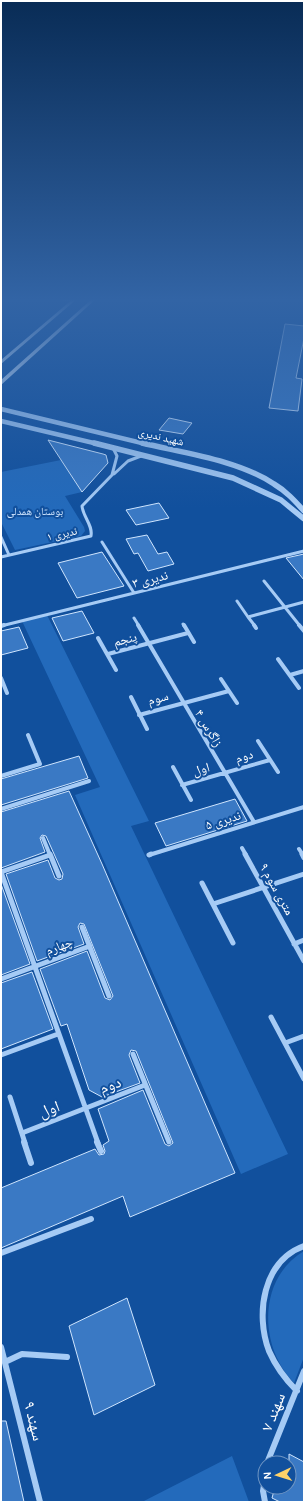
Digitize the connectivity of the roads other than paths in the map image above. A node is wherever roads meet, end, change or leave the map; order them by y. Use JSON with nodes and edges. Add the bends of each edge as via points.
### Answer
{"nodes":[{"id":1,"x":17,"y":368,"type":"edge"},
{"id":2,"x":1,"y":383,"type":"edge"},
{"id":3,"x":1,"y":409,"type":"edge"},
{"id":4,"x":1,"y":421,"type":"edge"},
{"id":5,"x":110,"y":446,"type":"junction"},
{"id":6,"x":147,"y":455,"type":"junction"},
{"id":7,"x":112,"y":475,"type":"junction"},
{"id":8,"x":304,"y":511,"type":"edge"},
{"id":9,"x":304,"y":519,"type":"edge"},
{"id":10,"x":1,"y":537,"type":"edge"},
{"id":11,"x":102,"y":542,"type":"dead end"},
{"id":12,"x":304,"y":551,"type":"edge"},
{"id":13,"x":9,"y":555,"type":"junction"},
{"id":14,"x":1,"y":557,"type":"edge"},
{"id":15,"x":264,"y":581,"type":"dead end"},
{"id":16,"x":134,"y":593,"type":"junction"},
{"id":17,"x":237,"y":600,"type":"dead end"},
{"id":18,"x":304,"y":602,"type":"edge"},
{"id":19,"x":285,"y":607,"type":"junction"},
{"id":20,"x":248,"y":616,"type":"junction"},
{"id":21,"x":134,"y":618,"type":"dead end"},
{"id":22,"x":183,"y":624,"type":"dead end"},
{"id":23,"x":1,"y":626,"type":"edge"},
{"id":24,"x":256,"y":628,"type":"dead end"},
{"id":25,"x":304,"y":631,"type":"edge"},
{"id":26,"x":188,"y":633,"type":"junction"},
{"id":27,"x":98,"y":638,"type":"dead end"},
{"id":28,"x":194,"y":642,"type":"dead end"},
{"id":29,"x":148,"y":643,"type":"junction"},
{"id":30,"x":108,"y":654,"type":"junction"},
{"id":31,"x":278,"y":659,"type":"dead end"},
{"id":32,"x":116,"y":670,"type":"dead end"},
{"id":33,"x":304,"y":671,"type":"edge"},
{"id":34,"x":290,"y":675,"type":"junction"},
{"id":35,"x":1,"y":678,"type":"edge"},
{"id":36,"x":221,"y":679,"type":"dead end"},
{"id":37,"x":299,"y":688,"type":"dead end"},
{"id":38,"x":229,"y":690,"type":"junction"},
{"id":39,"x":7,"y":693,"type":"dead end"},
{"id":40,"x":131,"y":697,"type":"dead end"},
{"id":41,"x":183,"y":703,"type":"junction"},
{"id":42,"x":237,"y":703,"type":"dead end"},
{"id":43,"x":140,"y":715,"type":"junction"},
{"id":44,"x":147,"y":729,"type":"dead end"},
{"id":45,"x":28,"y":735,"type":"dead end"},
{"id":46,"x":258,"y":741,"type":"dead end"},
{"id":47,"x":270,"y":760,"type":"junction"},
{"id":48,"x":173,"y":767,"type":"dead end"},
{"id":49,"x":278,"y":772,"type":"dead end"},
{"id":50,"x":225,"y":773,"type":"junction"},
{"id":51,"x":1,"y":776,"type":"edge"},
{"id":52,"x":89,"y":781,"type":"dead end"},
{"id":53,"x":182,"y":785,"type":"junction"},
{"id":54,"x":191,"y":800,"type":"dead end"},
{"id":55,"x":304,"y":807,"type":"edge"},
{"id":56,"x":1,"y":809,"type":"edge"},
{"id":57,"x":254,"y":822,"type":"junction"},
{"id":58,"x":42,"y":838,"type":"dead end"},
{"id":59,"x":242,"y":848,"type":"dead end"},
{"id":60,"x":298,"y":849,"type":"dead end"},
{"id":61,"x":50,"y":855,"type":"junction"},
{"id":62,"x":150,"y":855,"type":"dead end"},
{"id":63,"x":304,"y":858,"type":"edge"},
{"id":64,"x":1,"y":872,"type":"edge"},
{"id":65,"x":304,"y":874,"type":"edge"},
{"id":66,"x":59,"y":876,"type":"dead end"},
{"id":67,"x":202,"y":883,"type":"dead end"},
{"id":68,"x":264,"y":886,"type":"junction"},
{"id":69,"x":213,"y":904,"type":"junction"},
{"id":70,"x":82,"y":927,"type":"dead end"},
{"id":71,"x":304,"y":940,"type":"edge"},
{"id":72,"x":233,"y":943,"type":"dead end"},
{"id":73,"x":294,"y":944,"type":"junction"},
{"id":74,"x":90,"y":946,"type":"junction"},
{"id":75,"x":304,"y":961,"type":"edge"},
{"id":76,"x":36,"y":966,"type":"junction"},
{"id":77,"x":1,"y":979,"type":"edge"},
{"id":78,"x":109,"y":996,"type":"dead end"},
{"id":79,"x":272,"y":1016,"type":"dead end"},
{"id":80,"x":58,"y":1034,"type":"junction"},
{"id":81,"x":304,"y":1036,"type":"edge"},
{"id":82,"x":285,"y":1043,"type":"junction"},
{"id":83,"x":133,"y":1054,"type":"dead end"},
{"id":84,"x":1,"y":1055,"type":"edge"},
{"id":85,"x":304,"y":1079,"type":"edge"},
{"id":86,"x":145,"y":1085,"type":"junction"},
{"id":87,"x":10,"y":1097,"type":"dead end"},
{"id":88,"x":85,"y":1109,"type":"junction"},
{"id":89,"x":22,"y":1133,"type":"junction"},
{"id":90,"x":169,"y":1142,"type":"dead end"},
{"id":91,"x":101,"y":1151,"type":"dead end"},
{"id":92,"x":31,"y":1163,"type":"dead end"},
{"id":93,"x":91,"y":1219,"type":"dead end"},
{"id":94,"x":304,"y":1246,"type":"edge"},
{"id":95,"x":1,"y":1253,"type":"edge"},
{"id":96,"x":1,"y":1347,"type":"edge"},
{"id":97,"x":66,"y":1357,"type":"dead end"},
{"id":98,"x":4,"y":1362,"type":"junction"},
{"id":99,"x":304,"y":1371,"type":"edge"},
{"id":100,"x":296,"y":1391,"type":"junction"},
{"id":101,"x":270,"y":1455,"type":"edge"},
{"id":102,"x":40,"y":1502,"type":"edge"}],
"edges":[{"from":1,"to":2,"type":"main road"},
{"from":3,"to":8,"type":"street","name":"شهید ندیری","via":[[215,460],[247,470],[284,489]]},
{"from":4,"to":5,"type":"street","name":"شهید ندیری"},
{"from":5,"to":6,"type":"street","name":"شهید ندیری"},
{"from":5,"to":7,"type":"street","via":[[117,456]]},
{"from":6,"to":7,"type":"street","via":[[131,458]]},
{"from":6,"to":9,"type":"street","name":"شهید ندیری","via":[[233,478],[276,497]]},
{"from":7,"to":13,"type":"street","name":"ندیری ۱","via":[[82,506],[91,528],[91,536]]},
{"from":10,"to":13,"type":"street"},
{"from":11,"to":16,"type":"street"},
{"from":12,"to":16,"type":"street","name":"ندیری ۳"},
{"from":13,"to":14,"type":"street","name":"ندیری ۱"},
{"from":15,"to":19,"type":"street"},
{"from":16,"to":23,"type":"street","name":"ندیری ۳"},
{"from":17,"to":20,"type":"street"},
{"from":18,"to":19,"type":"street"},
{"from":19,"to":20,"type":"street"},
{"from":19,"to":25,"type":"street"},
{"from":20,"to":24,"type":"street"},
{"from":21,"to":29,"type":"street","name":"زاگرس ۴"},
{"from":22,"to":26,"type":"street"},
{"from":26,"to":28,"type":"street"},
{"from":26,"to":29,"type":"street","name":"پنجم"},
{"from":27,"to":30,"type":"street"},
{"from":29,"to":30,"type":"street","name":"پنجم"},
{"from":29,"to":41,"type":"street","name":"زاگرس ۴"},
{"from":30,"to":32,"type":"street"},
{"from":31,"to":34,"type":"street"},
{"from":33,"to":34,"type":"street"},
{"from":34,"to":37,"type":"street"},
{"from":35,"to":39,"type":"street"},
{"from":36,"to":38,"type":"street"},
{"from":38,"to":41,"type":"street"},
{"from":38,"to":42,"type":"street"},
{"from":40,"to":43,"type":"street"},
{"from":41,"to":43,"type":"street","name":"سوم"},
{"from":41,"to":50,"type":"street","name":"زاگرس ۴"},
{"from":43,"to":44,"type":"street"},
{"from":45,"to":51,"type":"street","via":[[40,764]]},
{"from":46,"to":47,"type":"street"},
{"from":47,"to":49,"type":"street"},
{"from":47,"to":50,"type":"street","name":"دوم"},
{"from":48,"to":53,"type":"street"},
{"from":50,"to":53,"type":"street","name":"اول"},
{"from":50,"to":57,"type":"street","name":"زاگرس ۴"},
{"from":52,"to":56,"type":"street"},
{"from":53,"to":54,"type":"street"},
{"from":55,"to":57,"type":"street","name":"ندیری ۵"},
{"from":57,"to":62,"type":"street","name":"ندیری ۵"},
{"from":58,"to":61,"type":"street"},
{"from":59,"to":68,"type":"street","name":"۹ متری سوم"},
{"from":60,"to":63,"type":"street"},
{"from":61,"to":64,"type":"street"},
{"from":61,"to":66,"type":"street"},
{"from":64,"to":76,"type":"street"},
{"from":65,"to":68,"type":"street"},
{"from":67,"to":69,"type":"street"},
{"from":68,"to":69,"type":"street"},
{"from":68,"to":73,"type":"street","name":"۹ متری سوم"},
{"from":69,"to":72,"type":"street"},
{"from":70,"to":74,"type":"street","name":"چهارم"},
{"from":71,"to":73,"type":"street"},
{"from":73,"to":75,"type":"street","name":"۹ متری سوم"},
{"from":74,"to":76,"type":"street","name":"چهارم"},
{"from":74,"to":78,"type":"street","name":"چهارم"},
{"from":76,"to":77,"type":"street"},
{"from":76,"to":80,"type":"street"},
{"from":79,"to":82,"type":"street"},
{"from":80,"to":84,"type":"street"},
{"from":80,"to":88,"type":"street"},
{"from":81,"to":82,"type":"street"},
{"from":82,"to":85,"type":"street"},
{"from":83,"to":86,"type":"street"},
{"from":86,"to":88,"type":"street","name":"دوم"},
{"from":86,"to":90,"type":"street"},
{"from":87,"to":89,"type":"street"},
{"from":88,"to":89,"type":"street","name":"اول"},
{"from":88,"to":91,"type":"street"},
{"from":89,"to":92,"type":"street"},
{"from":93,"to":95,"type":"street"},
{"from":94,"to":100,"type":"street","via":[[285,1256],[277,1266],[264,1293],[262,1308],[262,1324],[270,1353],[277,1369]]},
{"from":96,"to":98,"type":"street","name":"سهند ۹"},
{"from":97,"to":98,"type":"street","via":[[22,1354]]},
{"from":98,"to":102,"type":"street","name":"سهند ۹"},
{"from":99,"to":100,"type":"street","name":"سهند ۷"},
{"from":100,"to":101,"type":"street","name":"سهند ۷"}]}
